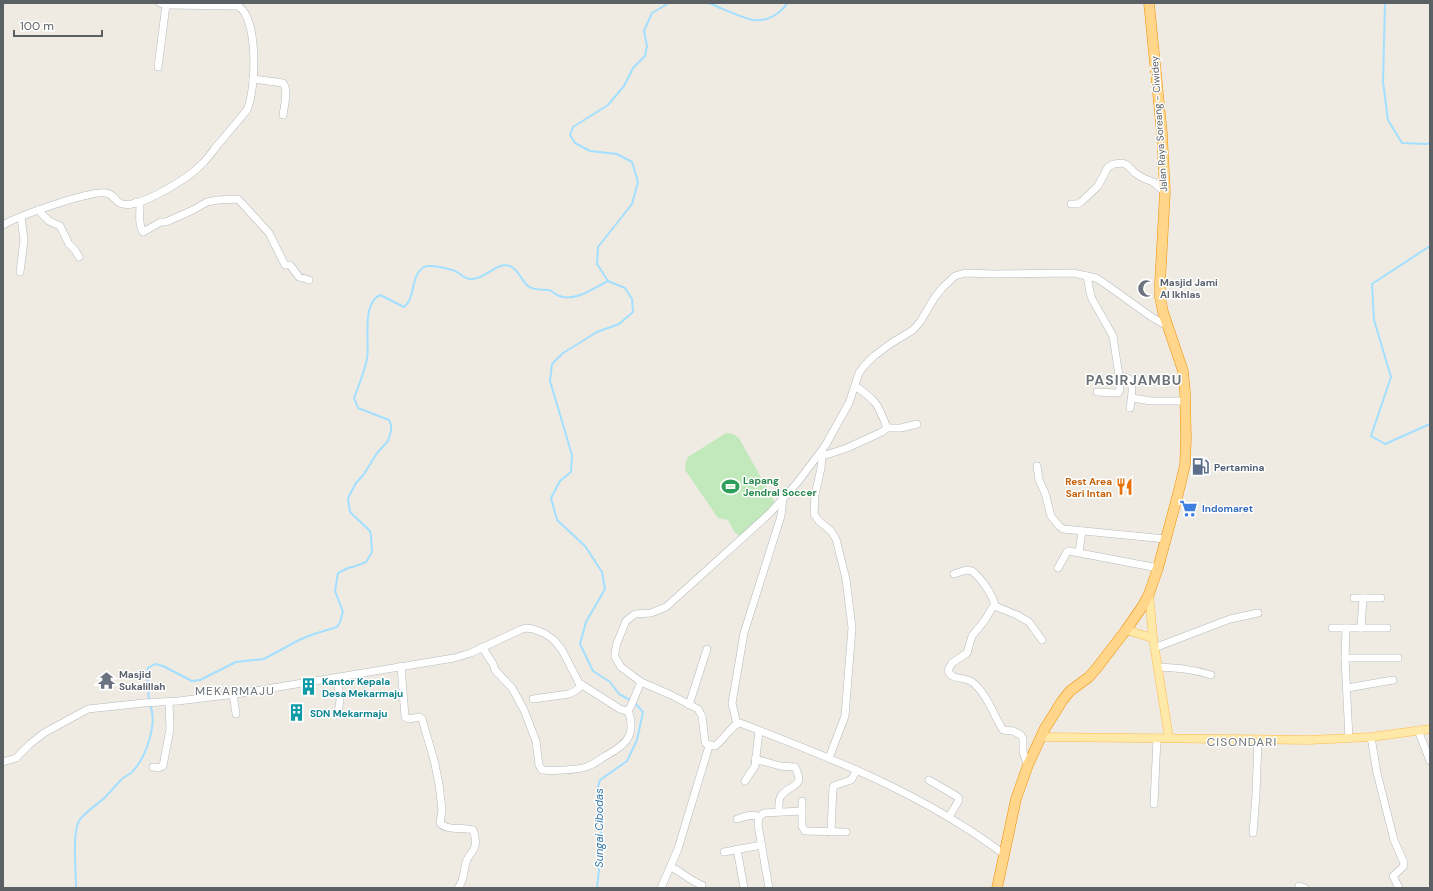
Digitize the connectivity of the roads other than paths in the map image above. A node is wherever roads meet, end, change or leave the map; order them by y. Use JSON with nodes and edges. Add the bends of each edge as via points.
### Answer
{"nodes":[{"id":1,"x":1149,"y":3,"type":"edge"},
{"id":2,"x":163,"y":4,"type":"edge"},
{"id":3,"x":158,"y":67,"type":"dead end"},
{"id":4,"x":253,"y":79,"type":"junction"},
{"id":5,"x":283,"y":115,"type":"dead end"},
{"id":6,"x":1165,"y":192,"type":"junction"},
{"id":7,"x":136,"y":202,"type":"junction"},
{"id":8,"x":1071,"y":204,"type":"dead end"},
{"id":9,"x":38,"y":210,"type":"junction"},
{"id":10,"x":21,"y":217,"type":"junction"},
{"id":11,"x":3,"y":225,"type":"edge"},
{"id":12,"x":80,"y":258,"type":"dead end"},
{"id":13,"x":20,"y":272,"type":"dead end"},
{"id":14,"x":1087,"y":276,"type":"junction"},
{"id":15,"x":309,"y":280,"type":"dead end"},
{"id":16,"x":1168,"y":326,"type":"junction"},
{"id":17,"x":1120,"y":376,"type":"junction"},
{"id":18,"x":855,"y":386,"type":"junction"},
{"id":19,"x":1098,"y":392,"type":"dead end"},
{"id":20,"x":1132,"y":398,"type":"junction"},
{"id":21,"x":1186,"y":401,"type":"junction"},
{"id":22,"x":1130,"y":408,"type":"dead end"},
{"id":23,"x":917,"y":424,"type":"dead end"},
{"id":24,"x":887,"y":428,"type":"junction"},
{"id":25,"x":820,"y":457,"type":"junction"},
{"id":26,"x":1037,"y":466,"type":"dead end"},
{"id":27,"x":783,"y":498,"type":"junction"},
{"id":28,"x":1082,"y":531,"type":"junction"},
{"id":29,"x":1166,"y":539,"type":"junction"},
{"id":30,"x":1079,"y":552,"type":"junction"},
{"id":31,"x":1058,"y":568,"type":"dead end"},
{"id":32,"x":1158,"y":568,"type":"junction"},
{"id":33,"x":954,"y":574,"type":"dead end"},
{"id":34,"x":1149,"y":594,"type":"junction"},
{"id":35,"x":1354,"y":598,"type":"dead end"},
{"id":36,"x":1363,"y":598,"type":"junction"},
{"id":37,"x":1381,"y":598,"type":"dead end"},
{"id":38,"x":995,"y":606,"type":"junction"},
{"id":39,"x":1258,"y":613,"type":"dead end"},
{"id":40,"x":1332,"y":628,"type":"dead end"},
{"id":41,"x":1346,"y":628,"type":"junction"},
{"id":42,"x":1361,"y":628,"type":"junction"},
{"id":43,"x":1387,"y":628,"type":"dead end"},
{"id":44,"x":1126,"y":630,"type":"junction"},
{"id":45,"x":1153,"y":638,"type":"junction"},
{"id":46,"x":1042,"y":640,"type":"dead end"},
{"id":47,"x":482,"y":647,"type":"junction"},
{"id":48,"x":1154,"y":648,"type":"junction"},
{"id":49,"x":706,"y":649,"type":"dead end"},
{"id":50,"x":1346,"y":658,"type":"junction"},
{"id":51,"x":1398,"y":658,"type":"dead end"},
{"id":52,"x":401,"y":666,"type":"junction"},
{"id":53,"x":1158,"y":667,"type":"junction"},
{"id":54,"x":1211,"y":675,"type":"dead end"},
{"id":55,"x":337,"y":678,"type":"junction"},
{"id":56,"x":1393,"y":680,"type":"dead end"},
{"id":57,"x":641,"y":682,"type":"junction"},
{"id":58,"x":582,"y":685,"type":"junction"},
{"id":59,"x":1347,"y":688,"type":"junction"},
{"id":60,"x":233,"y":694,"type":"junction"},
{"id":61,"x":533,"y":699,"type":"dead end"},
{"id":62,"x":169,"y":702,"type":"junction"},
{"id":63,"x":689,"y":704,"type":"junction"},
{"id":64,"x":629,"y":708,"type":"junction"},
{"id":65,"x":338,"y":713,"type":"dead end"},
{"id":66,"x":236,"y":714,"type":"dead end"},
{"id":67,"x":737,"y":724,"type":"junction"},
{"id":68,"x":1430,"y":729,"type":"edge"},
{"id":69,"x":1418,"y":730,"type":"junction"},
{"id":70,"x":759,"y":731,"type":"junction"},
{"id":71,"x":1041,"y":737,"type":"junction"},
{"id":72,"x":1371,"y":737,"type":"junction"},
{"id":73,"x":1157,"y":738,"type":"junction"},
{"id":74,"x":1169,"y":738,"type":"junction"},
{"id":75,"x":1349,"y":738,"type":"junction"},
{"id":76,"x":1258,"y":739,"type":"junction"},
{"id":77,"x":709,"y":746,"type":"junction"},
{"id":78,"x":829,"y":758,"type":"junction"},
{"id":79,"x":755,"y":759,"type":"junction"},
{"id":80,"x":1430,"y":761,"type":"edge"},
{"id":81,"x":3,"y":762,"type":"edge"},
{"id":82,"x":1028,"y":765,"type":"junction"},
{"id":83,"x":153,"y":767,"type":"dead end"},
{"id":84,"x":857,"y":770,"type":"junction"},
{"id":85,"x":929,"y":780,"type":"dead end"},
{"id":86,"x":745,"y":781,"type":"dead end"},
{"id":87,"x":802,"y":801,"type":"dead end"},
{"id":88,"x":1154,"y":804,"type":"dead end"},
{"id":89,"x":802,"y":811,"type":"junction"},
{"id":90,"x":779,"y":812,"type":"junction"},
{"id":91,"x":759,"y":817,"type":"junction"},
{"id":92,"x":949,"y":817,"type":"junction"},
{"id":93,"x":737,"y":819,"type":"dead end"},
{"id":94,"x":831,"y":832,"type":"junction"},
{"id":95,"x":846,"y":832,"type":"dead end"},
{"id":96,"x":1253,"y":833,"type":"dead end"},
{"id":97,"x":762,"y":845,"type":"junction"},
{"id":98,"x":737,"y":849,"type":"junction"},
{"id":99,"x":724,"y":852,"type":"dead end"},
{"id":100,"x":1005,"y":855,"type":"junction"},
{"id":101,"x":671,"y":867,"type":"junction"},
{"id":102,"x":702,"y":885,"type":"dead end"},
{"id":103,"x":1398,"y":887,"type":"edge"},
{"id":104,"x":458,"y":888,"type":"edge"},
{"id":105,"x":661,"y":888,"type":"edge"},
{"id":106,"x":744,"y":888,"type":"edge"},
{"id":107,"x":769,"y":888,"type":"edge"},
{"id":108,"x":997,"y":888,"type":"edge"}],
"edges":[{"from":1,"to":6,"type":"highway","name":"Jalan Raya Soreang - Ciwidey"},
{"from":2,"to":3,"type":"street"},
{"from":2,"to":4,"type":"street","via":[[238,6],[243,9],[252,39]]},
{"from":4,"to":5,"type":"street","via":[[285,85]]},
{"from":4,"to":7,"type":"street","via":[[247,110],[202,164],[167,189]]},
{"from":6,"to":8,"type":"street","via":[[1127,165],[1114,164],[1108,167],[1094,191],[1078,204]]},
{"from":6,"to":16,"type":"highway","name":"Jalan Raya Soreang - Ciwidey","via":[[1160,297]]},
{"from":7,"to":9,"type":"street","via":[[122,204],[112,195],[94,193]]},
{"from":7,"to":15,"type":"street","via":[[140,205],[139,221],[143,232],[207,202],[238,199],[269,233],[285,265],[290,265],[299,277]]},
{"from":9,"to":10,"type":"street"},
{"from":9,"to":12,"type":"street","via":[[49,221],[60,226]]},
{"from":10,"to":11,"type":"street"},
{"from":10,"to":13,"type":"street","via":[[24,244]]},
{"from":14,"to":16,"type":"street","via":[[1104,283]]},
{"from":14,"to":17,"type":"street","via":[[1092,299],[1113,336]]},
{"from":14,"to":18,"type":"street","via":[[1073,273],[960,274],[943,287],[913,330],[874,356],[864,366]]},
{"from":16,"to":21,"type":"highway","name":"Jalan Raya Soreang - Ciwidey","via":[[1182,371]]},
{"from":17,"to":19,"type":"street","via":[[1118,393]]},
{"from":17,"to":20,"type":"street","via":[[1130,380]]},
{"from":18,"to":24,"type":"street","via":[[874,400]]},
{"from":18,"to":25,"type":"street","via":[[849,403]]},
{"from":20,"to":21,"type":"street"},
{"from":20,"to":22,"type":"street"},
{"from":21,"to":29,"type":"highway","name":"Jalan Raya Soreang - Ciwidey","via":[[1185,466]]},
{"from":23,"to":24,"type":"street"},
{"from":24,"to":25,"type":"street","via":[[847,448]]},
{"from":25,"to":27,"type":"street"},
{"from":25,"to":78,"type":"street","via":[[821,468],[814,514],[836,539],[846,579],[851,624],[845,716]]},
{"from":26,"to":28,"type":"street","via":[[1039,480],[1053,520],[1063,529]]},
{"from":27,"to":57,"type":"street","via":[[770,513],[666,607],[651,613],[635,614],[626,621],[617,643],[615,657],[622,667]]},
{"from":27,"to":67,"type":"street","via":[[781,516],[744,633],[732,703]]},
{"from":28,"to":29,"type":"street"},
{"from":28,"to":30,"type":"street"},
{"from":29,"to":32,"type":"highway","name":"Jalan Raya Soreang - Ciwidey"},
{"from":30,"to":31,"type":"street","via":[[1067,552]]},
{"from":30,"to":32,"type":"street"},
{"from":32,"to":34,"type":"highway","name":"Jalan Raya Soreang - Ciwidey"},
{"from":33,"to":38,"type":"street","via":[[972,571],[992,596]]},
{"from":34,"to":44,"type":"highway","name":"Jalan Raya Soreang - Ciwidey"},
{"from":34,"to":45,"type":"main road"},
{"from":35,"to":36,"type":"street"},
{"from":36,"to":37,"type":"street"},
{"from":36,"to":42,"type":"street"},
{"from":38,"to":46,"type":"street","via":[[1029,622]]},
{"from":38,"to":82,"type":"street","via":[[972,636],[967,653],[952,663],[948,672],[976,685],[1003,730],[1021,735]]},
{"from":39,"to":48,"type":"street","via":[[1230,619]]},
{"from":40,"to":41,"type":"street"},
{"from":41,"to":42,"type":"street"},
{"from":41,"to":50,"type":"street"},
{"from":42,"to":43,"type":"street"},
{"from":44,"to":45,"type":"main road"},
{"from":44,"to":71,"type":"highway","name":"Jalan Raya Soreang - Ciwidey","via":[[1089,677],[1070,691],[1062,701]]},
{"from":45,"to":48,"type":"main road"},
{"from":47,"to":52,"type":"street","via":[[464,656]]},
{"from":47,"to":58,"type":"street","via":[[525,628],[534,629],[554,640]]},
{"from":47,"to":64,"type":"street","via":[[495,670],[512,688],[524,710],[536,742],[542,770],[585,767],[619,749],[628,738],[631,729]]},
{"from":48,"to":53,"type":"main road"},
{"from":49,"to":63,"type":"street"},
{"from":50,"to":51,"type":"street"},
{"from":50,"to":59,"type":"street"},
{"from":52,"to":55,"type":"street"},
{"from":52,"to":104,"type":"street","via":[[405,717],[422,719],[434,760],[441,803],[440,823],[448,828],[463,828],[474,832],[475,848],[467,859],[463,880]]},
{"from":53,"to":54,"type":"street","via":[[1188,669]]},
{"from":53,"to":74,"type":"main road"},
{"from":55,"to":60,"type":"street"},
{"from":55,"to":65,"type":"street","via":[[340,700]]},
{"from":56,"to":59,"type":"street"},
{"from":57,"to":63,"type":"street"},
{"from":57,"to":64,"type":"street"},
{"from":58,"to":61,"type":"street","via":[[568,694]]},
{"from":58,"to":64,"type":"street","via":[[620,709]]},
{"from":59,"to":75,"type":"street"},
{"from":60,"to":62,"type":"street"},
{"from":60,"to":66,"type":"street"},
{"from":62,"to":81,"type":"street","via":[[88,709],[44,733],[16,758]]},
{"from":62,"to":83,"type":"street","via":[[170,729],[163,766]]},
{"from":63,"to":77,"type":"street","via":[[700,712],[705,741]]},
{"from":67,"to":70,"type":"street"},
{"from":67,"to":77,"type":"street","via":[[718,744]]},
{"from":68,"to":69,"type":"main road"},
{"from":69,"to":72,"type":"main road"},
{"from":69,"to":80,"type":"street"},
{"from":70,"to":78,"type":"street"},
{"from":70,"to":79,"type":"street"},
{"from":71,"to":73,"type":"main road"},
{"from":71,"to":82,"type":"highway","name":"Jalan Raya Soreang - Ciwidey"},
{"from":72,"to":75,"type":"main road"},
{"from":72,"to":103,"type":"street","via":[[1394,840],[1404,863],[1393,876]]},
{"from":73,"to":74,"type":"main road"},
{"from":73,"to":88,"type":"street"},
{"from":74,"to":76,"type":"main road"},
{"from":75,"to":76,"type":"main road"},
{"from":76,"to":96,"type":"street"},
{"from":77,"to":101,"type":"street"},
{"from":78,"to":84,"type":"street"},
{"from":79,"to":86,"type":"street","via":[[753,770]]},
{"from":79,"to":90,"type":"street","via":[[795,767],[798,772],[800,780],[781,796]]},
{"from":82,"to":100,"type":"highway","name":"Jalan Raya Soreang - Ciwidey","via":[[1016,799]]},
{"from":84,"to":92,"type":"street"},
{"from":84,"to":94,"type":"street","via":[[851,780],[833,787]]},
{"from":85,"to":92,"type":"street","via":[[958,797],[959,800]]},
{"from":87,"to":89,"type":"street"},
{"from":89,"to":90,"type":"street"},
{"from":89,"to":94,"type":"street","via":[[802,826],[805,831]]},
{"from":90,"to":91,"type":"street","via":[[764,813]]},
{"from":91,"to":93,"type":"street","via":[[756,815]]},
{"from":91,"to":97,"type":"street"},
{"from":92,"to":100,"type":"street"},
{"from":94,"to":95,"type":"street"},
{"from":97,"to":98,"type":"street"},
{"from":97,"to":107,"type":"street"},
{"from":98,"to":99,"type":"street"},
{"from":98,"to":106,"type":"street"},
{"from":100,"to":108,"type":"highway","name":"Jalan Raya Soreang - Ciwidey"},
{"from":101,"to":102,"type":"street"},
{"from":101,"to":105,"type":"street"}]}
